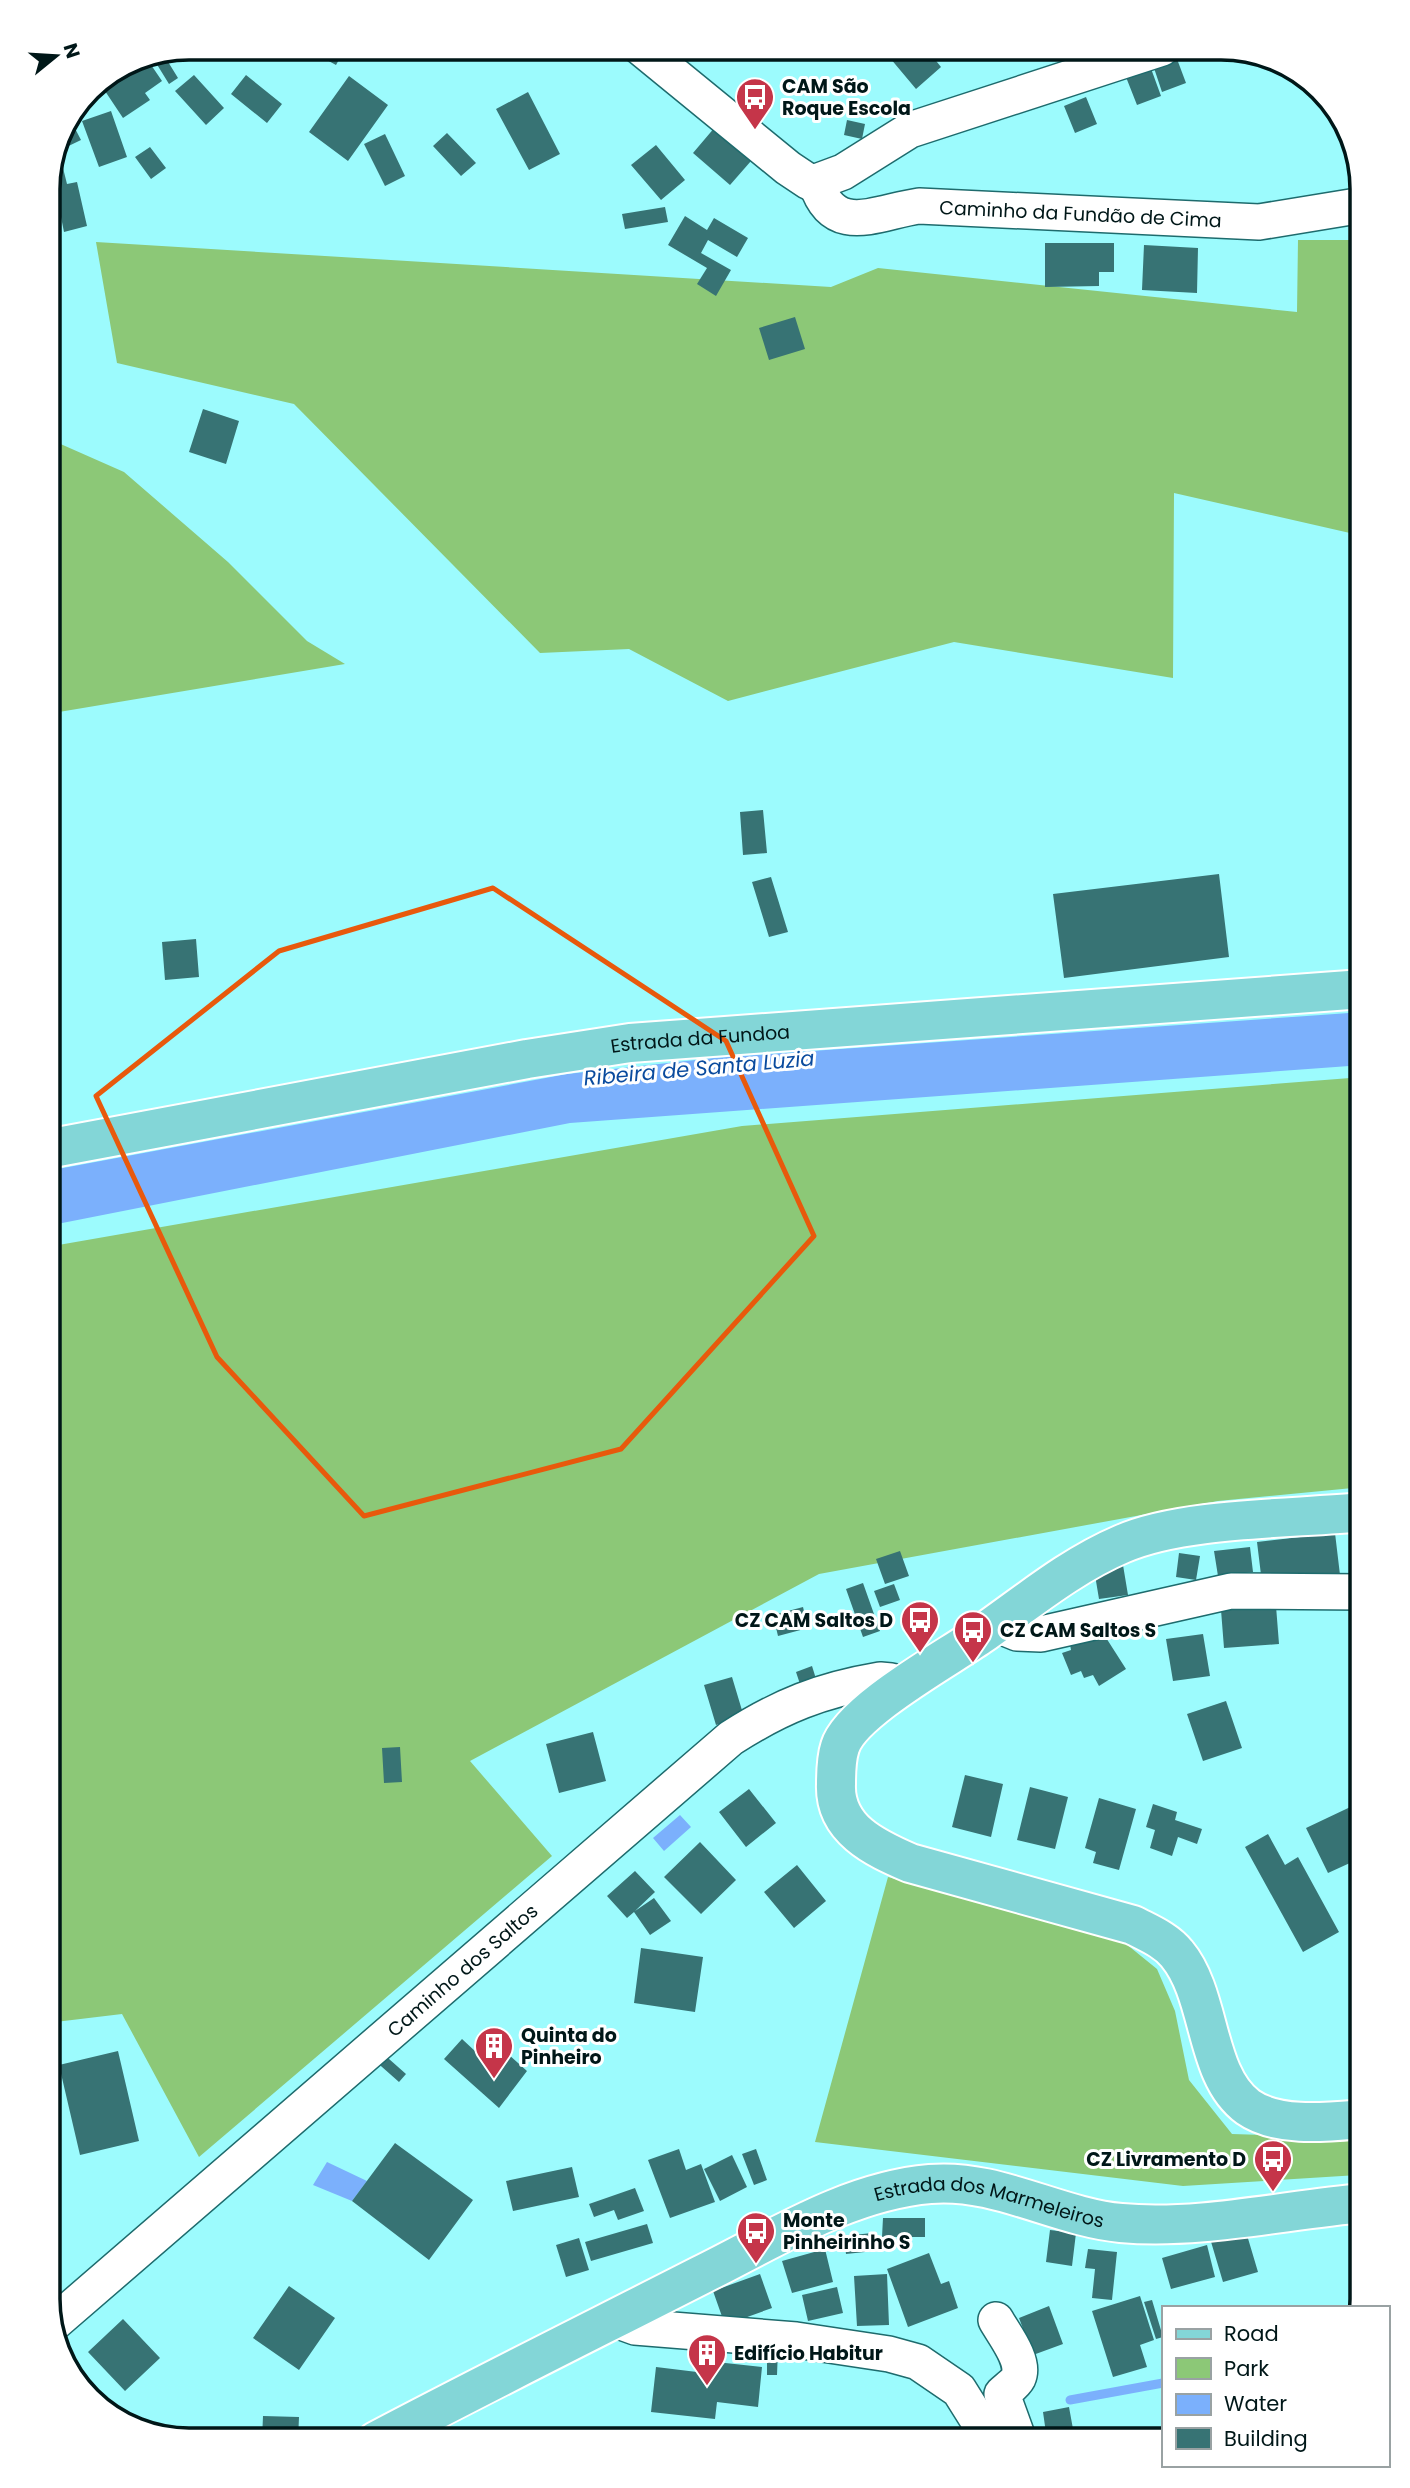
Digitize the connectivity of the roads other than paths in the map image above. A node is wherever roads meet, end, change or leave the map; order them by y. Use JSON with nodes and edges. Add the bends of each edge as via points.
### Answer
{"nodes":[{"id":1,"x":656,"y":60,"type":"edge"},
{"id":2,"x":1125,"y":60,"type":"edge"},
{"id":3,"x":816,"y":182,"type":"junction"},
{"id":4,"x":1350,"y":207,"type":"edge"},
{"id":5,"x":1350,"y":990,"type":"edge"},
{"id":6,"x":60,"y":1148,"type":"edge"},
{"id":7,"x":1350,"y":1513,"type":"edge"},
{"id":8,"x":1350,"y":1592,"type":"edge"},
{"id":9,"x":995,"y":1625,"type":"junction"},
{"id":10,"x":901,"y":1688,"type":"junction"},
{"id":11,"x":1350,"y":2119,"type":"edge"},
{"id":12,"x":1350,"y":2204,"type":"edge"},
{"id":13,"x":61,"y":2317,"type":"edge"},
{"id":14,"x":613,"y":2319,"type":"junction"},
{"id":15,"x":996,"y":2319,"type":"dead end"},
{"id":16,"x":918,"y":2362,"type":"junction"},
{"id":17,"x":1002,"y":2394,"type":"junction"},
{"id":18,"x":401,"y":2428,"type":"edge"},
{"id":19,"x":983,"y":2428,"type":"edge"},
{"id":20,"x":1014,"y":2428,"type":"edge"}],
"edges":[{"from":1,"to":3,"type":"street","via":[[788,168]]},
{"from":2,"to":3,"type":"street","via":[[910,130],[842,172]]},
{"from":3,"to":4,"type":"street","name":"Caminho da Fundão de Cima","via":[[827,207],[846,218],[869,218],[919,206],[1259,222]]},
{"from":5,"to":6,"type":"main road","name":"Estrada da Fundoa","via":[[630,1042]]},
{"from":7,"to":9,"type":"main road","via":[[1226,1523],[1163,1532],[1122,1544]]},
{"from":8,"to":9,"type":"street","via":[[1231,1591],[1041,1634],[1017,1633]]},
{"from":9,"to":10,"type":"main road"},
{"from":10,"to":11,"type":"main road","via":[[876,1704],[840,1746],[836,1794],[852,1831],[874,1848],[910,1863],[1133,1925],[1157,1938],[1176,1952],[1194,1978],[1218,2060],[1235,2094],[1249,2108],[1290,2120]]},
{"from":10,"to":13,"type":"street","name":"Caminho dos Saltos","via":[[880,1680],[824,1692],[770,1712],[731,1738]]},
{"from":12,"to":14,"type":"main road","name":"Estrada dos Marmeleiros","via":[[1142,2223],[1083,2215],[969,2186],[933,2183],[888,2189],[855,2200]]},
{"from":14,"to":16,"type":"street","via":[[635,2327],[796,2340]]},
{"from":14,"to":18,"type":"main road","name":"Estrada dos Marmeleiros"},
{"from":15,"to":17,"type":"street","via":[[1020,2371]]},
{"from":16,"to":17,"type":"street","via":[[960,2366]]},
{"from":16,"to":19,"type":"street","via":[[959,2390]]},
{"from":17,"to":20,"type":"street"}]}
